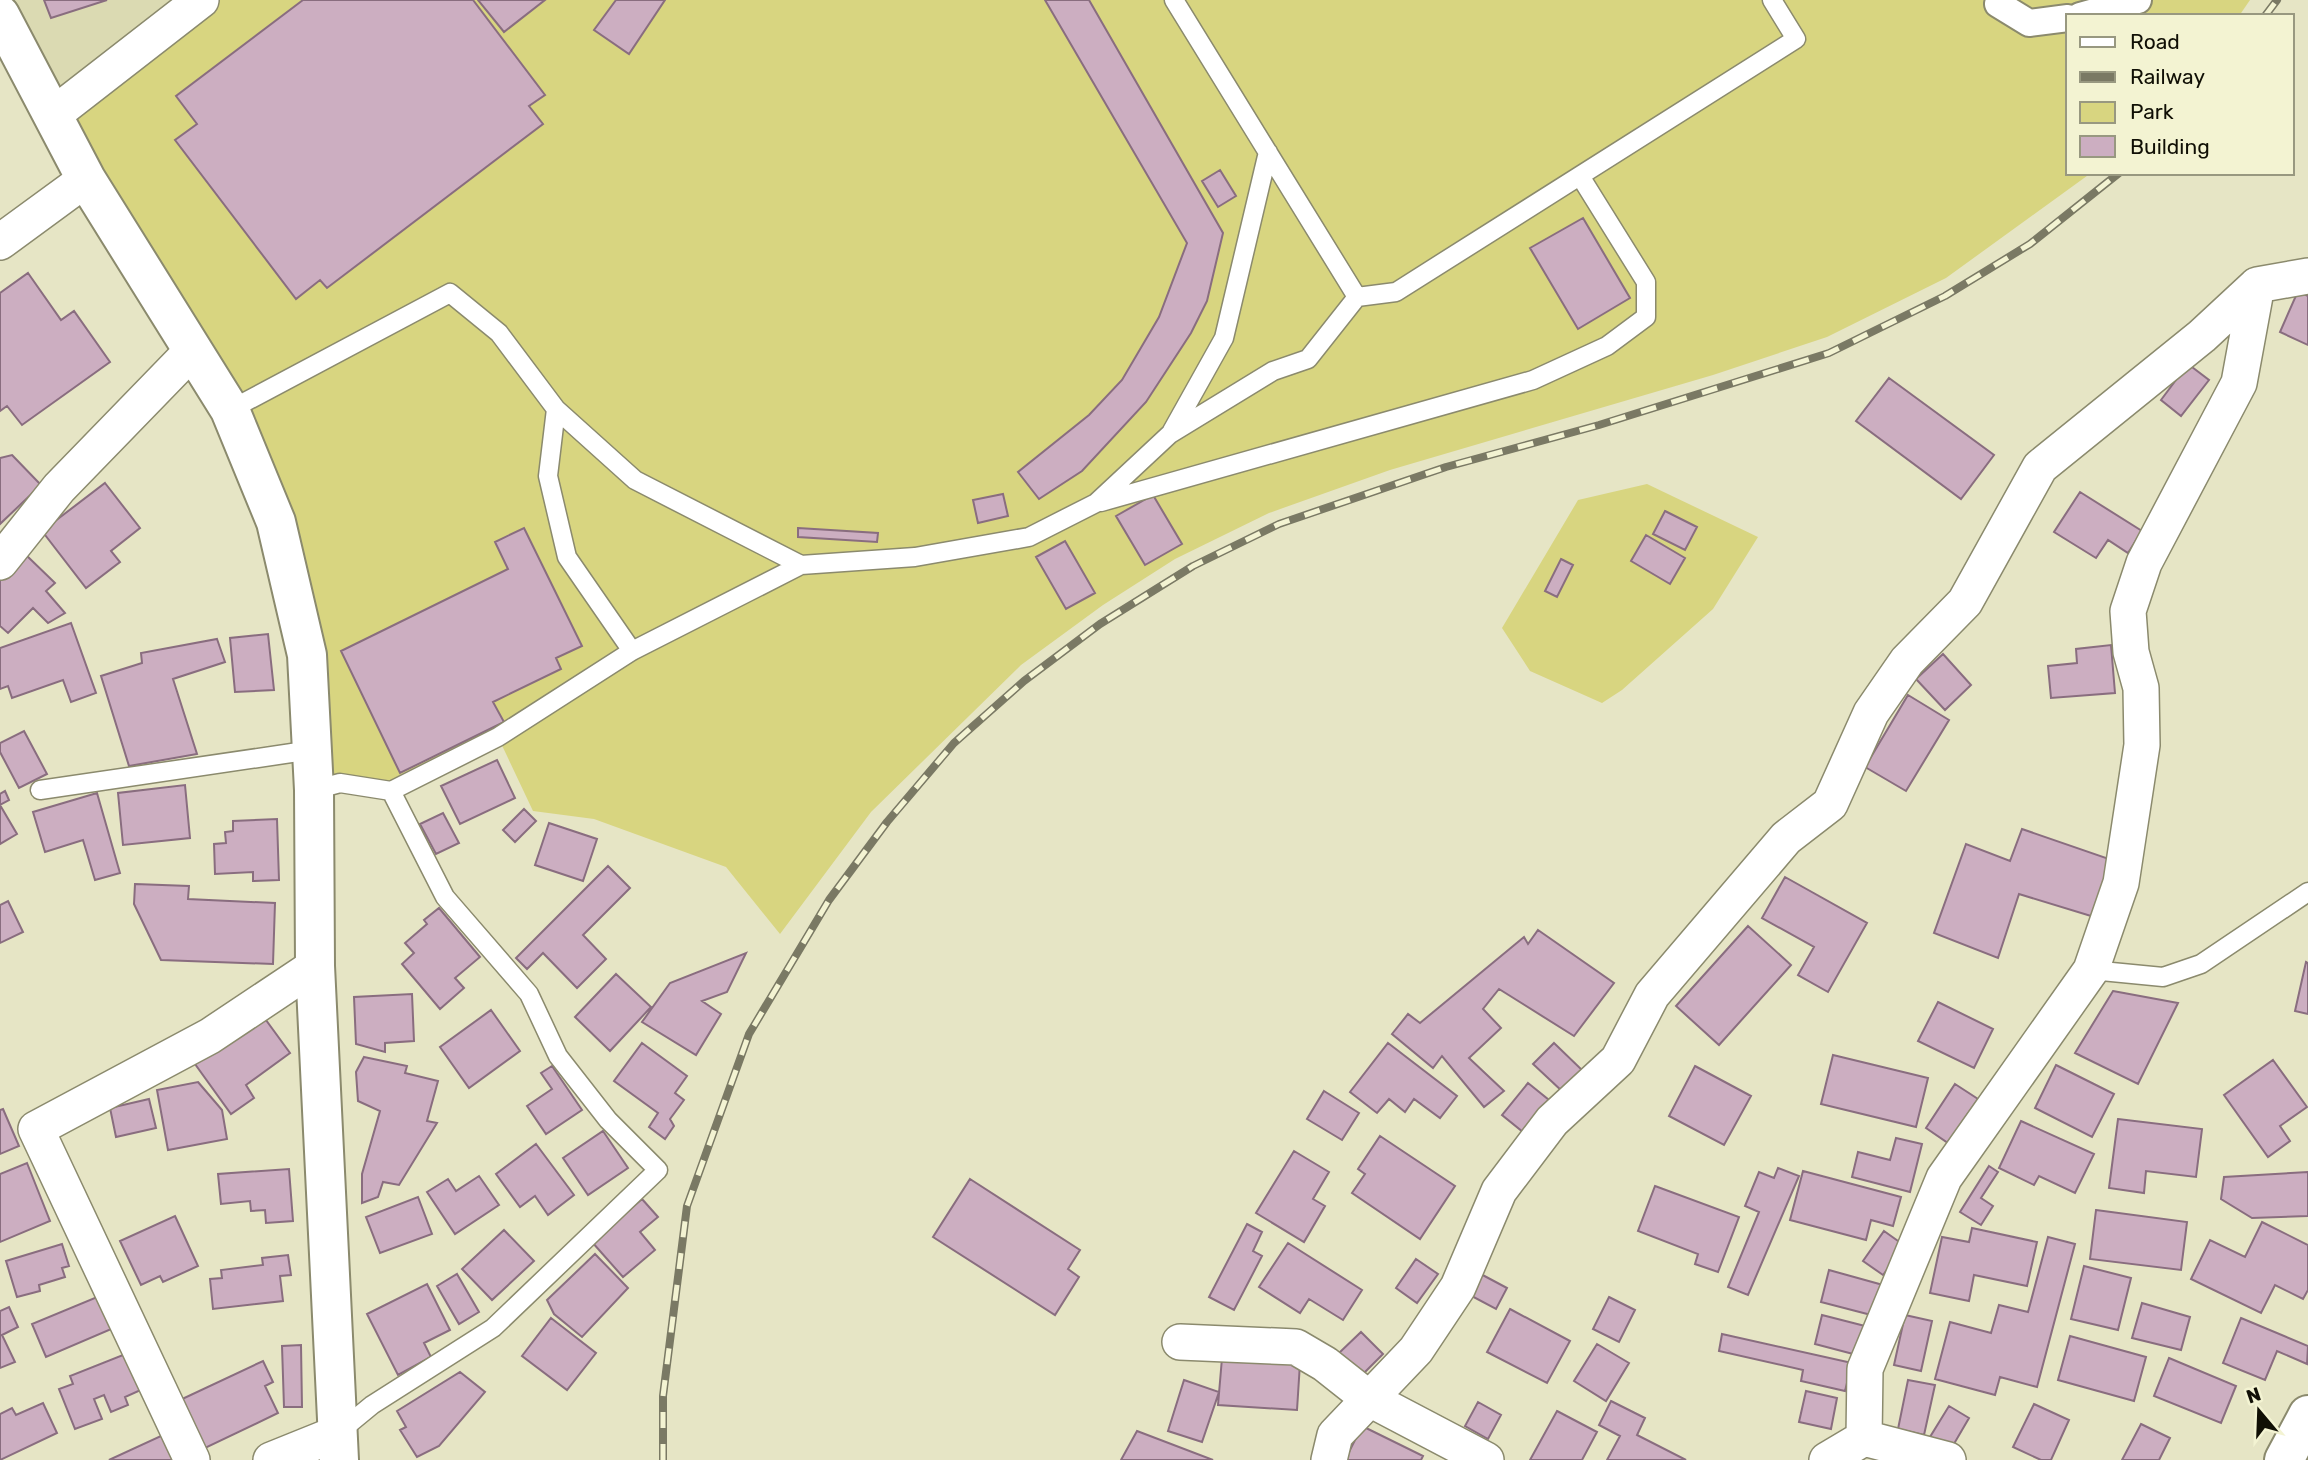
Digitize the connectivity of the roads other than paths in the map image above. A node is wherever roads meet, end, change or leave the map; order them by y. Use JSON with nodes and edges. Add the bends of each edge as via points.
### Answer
{"nodes":[{"id":1,"x":201,"y":0,"type":"edge"},
{"id":2,"x":1174,"y":0,"type":"edge"},
{"id":3,"x":1772,"y":0,"type":"edge"},
{"id":4,"x":2138,"y":0,"type":"edge"},
{"id":5,"x":1998,"y":4,"type":"dead end"},
{"id":6,"x":2087,"y":14,"type":"edge"},
{"id":7,"x":0,"y":15,"type":"edge"},
{"id":8,"x":2066,"y":18,"type":"edge"},
{"id":9,"x":53,"y":115,"type":"junction"},
{"id":10,"x":1268,"y":152,"type":"junction"},
{"id":11,"x":1580,"y":176,"type":"junction"},
{"id":12,"x":86,"y":179,"type":"junction"},
{"id":13,"x":0,"y":242,"type":"edge"},
{"id":14,"x":2308,"y":276,"type":"edge"},
{"id":15,"x":2257,"y":285,"type":"junction"},
{"id":16,"x":1357,"y":297,"type":"junction"},
{"id":17,"x":193,"y":350,"type":"junction"},
{"id":18,"x":556,"y":409,"type":"junction"},
{"id":19,"x":230,"y":410,"type":"junction"},
{"id":20,"x":1170,"y":434,"type":"junction"},
{"id":21,"x":1096,"y":503,"type":"junction"},
{"id":22,"x":0,"y":562,"type":"edge"},
{"id":23,"x":801,"y":565,"type":"junction"},
{"id":24,"x":632,"y":651,"type":"junction"},
{"id":25,"x":312,"y":750,"type":"junction"},
{"id":26,"x":40,"y":790,"type":"dead end"},
{"id":27,"x":314,"y":790,"type":"junction"},
{"id":28,"x":391,"y":791,"type":"junction"},
{"id":29,"x":2308,"y":891,"type":"edge"},
{"id":30,"x":315,"y":966,"type":"junction"},
{"id":31,"x":2091,"y":970,"type":"junction"},
{"id":32,"x":1180,"y":1342,"type":"dead end"},
{"id":33,"x":1368,"y":1398,"type":"junction"},
{"id":34,"x":2308,"y":1415,"type":"edge"},
{"id":35,"x":1864,"y":1438,"type":"junction"},
{"id":36,"x":338,"y":1447,"type":"edge"},
{"id":37,"x":192,"y":1460,"type":"edge"},
{"id":38,"x":271,"y":1460,"type":"edge"},
{"id":39,"x":1329,"y":1460,"type":"edge"},
{"id":40,"x":1486,"y":1460,"type":"edge"},
{"id":41,"x":1826,"y":1460,"type":"edge"},
{"id":42,"x":1948,"y":1460,"type":"edge"},
{"id":43,"x":2284,"y":1460,"type":"edge"}],
"edges":[{"from":1,"to":9,"type":"street"},
{"from":2,"to":10,"type":"lane"},
{"from":3,"to":11,"type":"lane","via":[[1796,39]]},
{"from":4,"to":6,"type":"street"},
{"from":5,"to":8,"type":"street","via":[[2029,23]]},
{"from":7,"to":9,"type":"street"},
{"from":9,"to":12,"type":"street"},
{"from":10,"to":16,"type":"lane"},
{"from":10,"to":20,"type":"lane","via":[[1224,338]]},
{"from":11,"to":16,"type":"lane","via":[[1396,292]]},
{"from":11,"to":21,"type":"lane","via":[[1646,282],[1646,317],[1607,346],[1533,380]]},
{"from":12,"to":13,"type":"street"},
{"from":12,"to":17,"type":"street"},
{"from":14,"to":15,"type":"street"},
{"from":15,"to":31,"type":"street","via":[[2239,383],[2144,563],[2128,611],[2131,652],[2141,688],[2142,745],[2121,883]]},
{"from":15,"to":33,"type":"street","via":[[2202,336],[2040,467],[1965,602],[1907,662],[1871,713],[1830,804],[1786,838],[1652,995],[1618,1060],[1552,1121],[1499,1191],[1458,1287],[1416,1350]]},
{"from":16,"to":20,"type":"lane","via":[[1308,359],[1273,371]]},
{"from":17,"to":19,"type":"street"},
{"from":17,"to":22,"type":"street","via":[[59,488]]},
{"from":18,"to":19,"type":"lane","via":[[499,333],[450,293]]},
{"from":18,"to":23,"type":"lane","via":[[635,480]]},
{"from":18,"to":24,"type":"lane","via":[[548,476],[567,557]]},
{"from":19,"to":25,"type":"street","via":[[279,535],[307,655]]},
{"from":20,"to":21,"type":"lane"},
{"from":21,"to":23,"type":"lane","via":[[1029,537],[915,557]]},
{"from":23,"to":24,"type":"lane"},
{"from":24,"to":28,"type":"lane","via":[[498,737]]},
{"from":25,"to":26,"type":"lane"},
{"from":25,"to":27,"type":"street"},
{"from":27,"to":28,"type":"lane","via":[[340,783]]},
{"from":27,"to":30,"type":"street"},
{"from":28,"to":36,"type":"lane","via":[[445,897],[529,994],[558,1056],[608,1120],[658,1170],[493,1328],[372,1405]]},
{"from":29,"to":31,"type":"lane","via":[[2201,964],[2163,977]]},
{"from":30,"to":36,"type":"street"},
{"from":30,"to":37,"type":"street","via":[[210,1036],[36,1129]]},
{"from":31,"to":35,"type":"street","via":[[1944,1178],[1865,1370]]},
{"from":32,"to":33,"type":"street","via":[[1296,1347]]},
{"from":33,"to":39,"type":"street","via":[[1335,1436]]},
{"from":33,"to":40,"type":"street"},
{"from":34,"to":43,"type":"street"},
{"from":35,"to":41,"type":"street"},
{"from":35,"to":42,"type":"street"},
{"from":36,"to":38,"type":"street"}]}
